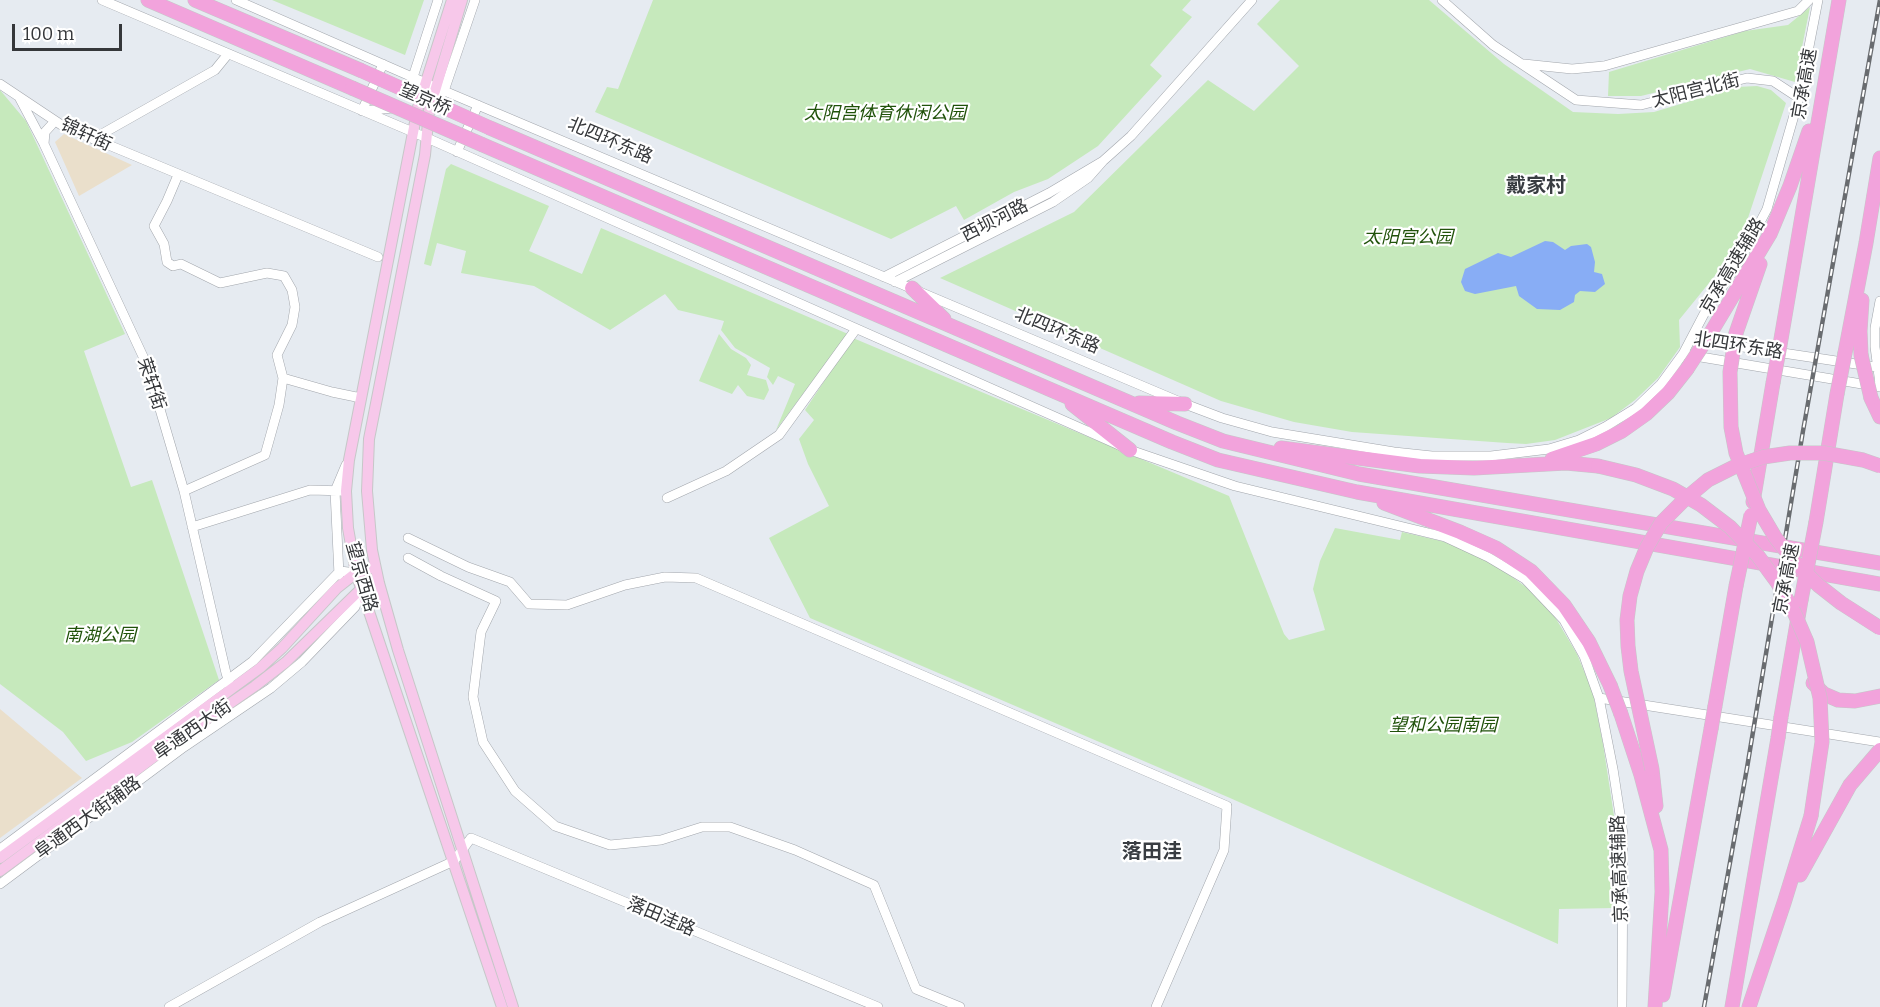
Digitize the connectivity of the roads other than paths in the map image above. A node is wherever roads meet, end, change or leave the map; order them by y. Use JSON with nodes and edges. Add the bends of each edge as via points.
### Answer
{"nodes":[{"id":1,"x":102,"y":0,"type":"edge"},
{"id":2,"x":148,"y":0,"type":"edge"},
{"id":3,"x":195,"y":0,"type":"edge"},
{"id":4,"x":236,"y":0,"type":"edge"},
{"id":5,"x":438,"y":0,"type":"edge"},
{"id":6,"x":452,"y":0,"type":"edge"},
{"id":7,"x":462,"y":0,"type":"edge"},
{"id":8,"x":475,"y":0,"type":"edge"},
{"id":9,"x":1251,"y":0,"type":"edge"},
{"id":10,"x":1442,"y":0,"type":"edge"},
{"id":11,"x":1809,"y":0,"type":"edge"},
{"id":12,"x":1818,"y":0,"type":"edge"},
{"id":13,"x":1839,"y":0,"type":"edge"},
{"id":14,"x":228,"y":54,"type":"junction"},
{"id":15,"x":382,"y":64,"type":"junction"},
{"id":16,"x":1522,"y":64,"type":"junction"},
{"id":17,"x":413,"y":77,"type":"junction"},
{"id":18,"x":0,"y":84,"type":"edge"},
{"id":19,"x":435,"y":86,"type":"junction"},
{"id":20,"x":1821,"y":95,"type":"junction"},
{"id":21,"x":20,"y":97,"type":"junction"},
{"id":22,"x":1799,"y":98,"type":"junction"},
{"id":23,"x":478,"y":105,"type":"junction"},
{"id":24,"x":418,"y":107,"type":"junction"},
{"id":25,"x":362,"y":111,"type":"junction"},
{"id":26,"x":429,"y":111,"type":"junction"},
{"id":27,"x":55,"y":121,"type":"junction"},
{"id":28,"x":490,"y":128,"type":"joint"},
{"id":29,"x":413,"y":132,"type":"junction"},
{"id":30,"x":427,"y":138,"type":"junction"},
{"id":31,"x":93,"y":139,"type":"junction"},
{"id":32,"x":44,"y":144,"type":"junction"},
{"id":33,"x":457,"y":153,"type":"junction"},
{"id":34,"x":1880,"y":158,"type":"edge"},
{"id":35,"x":1103,"y":161,"type":"junction"},
{"id":36,"x":178,"y":175,"type":"junction"},
{"id":37,"x":1770,"y":234,"type":"junction"},
{"id":38,"x":1866,"y":243,"type":"junction"},
{"id":39,"x":378,"y":257,"type":"dead end"},
{"id":40,"x":885,"y":277,"type":"junction"},
{"id":41,"x":895,"y":282,"type":"junction"},
{"id":42,"x":912,"y":288,"type":"junction"},
{"id":43,"x":1880,"y":301,"type":"edge"},
{"id":44,"x":952,"y":327,"type":"junction"},
{"id":45,"x":856,"y":329,"type":"junction"},
{"id":46,"x":1692,"y":339,"type":"junction"},
{"id":47,"x":1683,"y":354,"type":"junction"},
{"id":48,"x":1876,"y":367,"type":"junction"},
{"id":49,"x":283,"y":378,"type":"junction"},
{"id":50,"x":1877,"y":390,"type":"edge"},
{"id":51,"x":1058,"y":393,"type":"junction"},
{"id":52,"x":361,"y":398,"type":"junction"},
{"id":53,"x":1131,"y":403,"type":"junction"},
{"id":54,"x":1185,"y":404,"type":"junction"},
{"id":55,"x":1880,"y":417,"type":"edge"},
{"id":56,"x":1223,"y":441,"type":"junction"},
{"id":57,"x":1130,"y":450,"type":"junction"},
{"id":58,"x":1527,"y":464,"type":"junction"},
{"id":59,"x":1880,"y":466,"type":"edge"},
{"id":60,"x":184,"y":491,"type":"junction"},
{"id":61,"x":341,"y":491,"type":"junction"},
{"id":62,"x":1357,"y":492,"type":"junction"},
{"id":63,"x":667,"y":498,"type":"dead end"},
{"id":64,"x":192,"y":527,"type":"junction"},
{"id":65,"x":408,"y":538,"type":"dead end"},
{"id":66,"x":408,"y":558,"type":"dead end"},
{"id":67,"x":1880,"y":563,"type":"edge"},
{"id":68,"x":375,"y":567,"type":"junction"},
{"id":69,"x":340,"y":571,"type":"junction"},
{"id":70,"x":356,"y":573,"type":"junction"},
{"id":71,"x":379,"y":583,"type":"junction"},
{"id":72,"x":1880,"y":584,"type":"edge"},
{"id":73,"x":337,"y":588,"type":"junction"},
{"id":74,"x":362,"y":588,"type":"junction"},
{"id":75,"x":1800,"y":604,"type":"junction"},
{"id":76,"x":1880,"y":628,"type":"edge"},
{"id":77,"x":229,"y":684,"type":"junction"},
{"id":78,"x":1880,"y":696,"type":"edge"},
{"id":79,"x":1599,"y":698,"type":"junction"},
{"id":80,"x":1880,"y":742,"type":"edge"},
{"id":81,"x":1880,"y":750,"type":"edge"},
{"id":82,"x":0,"y":849,"type":"edge"},
{"id":83,"x":462,"y":850,"type":"junction"},
{"id":84,"x":1661,"y":850,"type":"junction"},
{"id":85,"x":0,"y":858,"type":"edge"},
{"id":86,"x":454,"y":861,"type":"junction"},
{"id":87,"x":0,"y":871,"type":"edge"},
{"id":88,"x":0,"y":884,"type":"edge"},
{"id":89,"x":1784,"y":903,"type":"junction"},
{"id":90,"x":169,"y":1007,"type":"edge"},
{"id":91,"x":502,"y":1007,"type":"edge"},
{"id":92,"x":513,"y":1007,"type":"edge"},
{"id":93,"x":878,"y":1007,"type":"edge"},
{"id":94,"x":960,"y":1007,"type":"edge"},
{"id":95,"x":1156,"y":1007,"type":"edge"},
{"id":96,"x":1622,"y":1007,"type":"edge"},
{"id":97,"x":1655,"y":1007,"type":"edge"},
{"id":98,"x":1661,"y":1007,"type":"edge"},
{"id":99,"x":1732,"y":1007,"type":"edge"},
{"id":100,"x":1749,"y":1007,"type":"edge"}],
"edges":[{"from":1,"to":14,"type":"street"},
{"from":2,"to":51,"type":"highway","name":"望京桥","bridge":true},
{"from":3,"to":28,"type":"highway","name":"望京桥","bridge":true},
{"from":4,"to":15,"type":"street","name":"北四环东路"},
{"from":5,"to":17,"type":"street"},
{"from":6,"to":19,"type":"main road"},
{"from":7,"to":19,"type":"main road"},
{"from":8,"to":19,"type":"street"},
{"from":9,"to":35,"type":"street","name":"西坝河路","via":[[1131,136]]},
{"from":10,"to":16,"type":"street","name":"太阳宫北街"},
{"from":11,"to":16,"type":"street","via":[[1798,11],[1604,66],[1572,69]]},
{"from":12,"to":22,"type":"street","name":"京承高速辅路"},
{"from":13,"to":20,"type":"highway","name":"京承高速"},
{"from":14,"to":25,"type":"street"},
{"from":14,"to":31,"type":"street","via":[[215,70]]},
{"from":15,"to":17,"type":"street","name":"北四环东路"},
{"from":15,"to":25,"type":"street"},
{"from":16,"to":22,"type":"street","name":"太阳宫北街","via":[[1576,100],[1641,105],[1747,78],[1773,81]]},
{"from":17,"to":19,"type":"street","name":"北四环东路"},
{"from":17,"to":24,"type":"street"},
{"from":18,"to":21,"type":"street","name":"锦轩街"},
{"from":19,"to":23,"type":"street","name":"北四环东路"},
{"from":19,"to":24,"type":"main road","name":"望京西路"},
{"from":19,"to":26,"type":"main road","name":"望京西路"},
{"from":20,"to":37,"type":"highway"},
{"from":20,"to":98,"type":"highway","name":"京承高速","bridge":true,"via":[[1751,515]]},
{"from":21,"to":27,"type":"street","name":"锦轩街"},
{"from":21,"to":32,"type":"street","name":"荣轩街"},
{"from":22,"to":46,"type":"street","name":"京承高速辅路","via":[[1767,209]]},
{"from":23,"to":26,"type":"street"},
{"from":23,"to":33,"type":"street"},
{"from":23,"to":40,"type":"street","name":"北四环东路"},
{"from":24,"to":25,"type":"street"},
{"from":24,"to":26,"type":"street"},
{"from":24,"to":29,"type":"main road","name":"望京西路"},
{"from":25,"to":29,"type":"street"},
{"from":26,"to":30,"type":"main road","name":"望京西路"},
{"from":27,"to":31,"type":"street","name":"锦轩街"},
{"from":27,"to":32,"type":"street","via":[[45,132]]},
{"from":28,"to":44,"type":"highway","name":"北四环东路"},
{"from":29,"to":30,"type":"street"},
{"from":29,"to":52,"type":"main road","name":"望京西路"},
{"from":30,"to":33,"type":"street"},
{"from":30,"to":68,"type":"main road","name":"望京西路","via":[[369,439],[368,520]]},
{"from":31,"to":36,"type":"street","name":"锦轩街"},
{"from":32,"to":60,"type":"street","name":"荣轩街","via":[[147,365]]},
{"from":33,"to":45,"type":"street"},
{"from":34,"to":38,"type":"highway","name":"京承高速"},
{"from":35,"to":40,"type":"street","name":"西坝河路"},
{"from":35,"to":41,"type":"street","name":"西坝河路","via":[[1088,178],[1053,202]]},
{"from":36,"to":39,"type":"street","name":"锦轩街"},
{"from":36,"to":49,"type":"street","via":[[154,226],[164,244],[167,262],[173,266],[181,264],[220,283],[267,273],[284,276],[295,307],[292,325],[277,354]]},
{"from":37,"to":58,"type":"highway","bridge":true,"via":[[1687,369],[1646,414],[1596,444]]},
{"from":37,"to":76,"type":"highway","bridge":true,"via":[[1736,333],[1730,372],[1731,427],[1736,453],[1759,510],[1793,560],[1841,603]]},
{"from":38,"to":50,"type":"highway","bridge":true,"via":[[1861,355]]},
{"from":38,"to":75,"type":"highway","name":"京承高速","bridge":true},
{"from":40,"to":41,"type":"street","name":"北四环东路"},
{"from":41,"to":42,"type":"street","name":"北四环东路"},
{"from":42,"to":44,"type":"highway"},
{"from":42,"to":54,"type":"street","name":"北四环东路"},
{"from":43,"to":48,"type":"street","via":[[1875,328]]},
{"from":44,"to":53,"type":"highway","name":"北四环东路"},
{"from":45,"to":57,"type":"street"},
{"from":45,"to":63,"type":"street","via":[[778,435],[726,471]]},
{"from":46,"to":47,"type":"street","name":"京承高速辅路"},
{"from":46,"to":48,"type":"street"},
{"from":47,"to":50,"type":"street","name":"北四环东路"},
{"from":47,"to":54,"type":"street","name":"北四环东路","via":[[1661,384],[1636,408],[1605,428],[1549,449],[1491,456],[1394,452],[1272,432]]},
{"from":48,"to":50,"type":"street"},
{"from":49,"to":52,"type":"street"},
{"from":49,"to":60,"type":"street","via":[[265,455]]},
{"from":50,"to":55,"type":"highway"},
{"from":51,"to":57,"type":"highway"},
{"from":51,"to":62,"type":"highway","via":[[1218,460]]},
{"from":52,"to":61,"type":"main road","name":"望京西路"},
{"from":53,"to":54,"type":"highway"},
{"from":53,"to":56,"type":"highway","name":"北四环东路"},
{"from":56,"to":58,"type":"highway","via":[[1420,466],[1474,468]]},
{"from":56,"to":67,"type":"highway","name":"北四环东路","via":[[1359,474]]},
{"from":57,"to":79,"type":"street","via":[[1235,486],[1445,537],[1488,557],[1525,579],[1564,620],[1584,656]]},
{"from":58,"to":89,"type":"highway","bridge":true,"via":[[1598,466],[1673,489],[1730,527],[1778,582],[1807,642],[1820,698],[1822,742],[1811,816]]},
{"from":59,"to":84,"type":"highway","bridge":true,"via":[[1824,453],[1763,457],[1708,480],[1661,523],[1637,571],[1627,620],[1631,671],[1652,769]]},
{"from":60,"to":64,"type":"street","name":"荣轩街"},
{"from":61,"to":64,"type":"street","via":[[310,490]]},
{"from":61,"to":69,"type":"street"},
{"from":61,"to":70,"type":"main road","name":"望京西路"},
{"from":62,"to":72,"type":"highway"},
{"from":62,"to":84,"type":"highway","bridge":true,"via":[[1496,548],[1531,571],[1564,604],[1589,642],[1610,686],[1641,775]]},
{"from":64,"to":77,"type":"street","name":"荣轩街"},
{"from":65,"to":95,"type":"street","via":[[510,582],[529,604],[567,605],[625,585],[665,577],[696,578],[1227,806],[1224,850]]},
{"from":66,"to":94,"type":"street","via":[[496,601],[481,632],[473,697],[483,742],[515,791],[555,826],[610,845],[661,840],[702,827],[730,826],[864,880],[874,885],[916,989]]},
{"from":68,"to":70,"type":"main road","name":"阜通西大街"},
{"from":68,"to":71,"type":"main road","name":"望京西路"},
{"from":69,"to":70,"type":"street"},
{"from":69,"to":73,"type":"street"},
{"from":69,"to":77,"type":"street","name":"阜通西大街辅路"},
{"from":70,"to":73,"type":"main road","name":"阜通西大街"},
{"from":70,"to":74,"type":"main road","name":"望京西路"},
{"from":71,"to":74,"type":"main road","name":"阜通西大街"},
{"from":71,"to":83,"type":"main road","name":"望京西路"},
{"from":73,"to":77,"type":"main road","name":"阜通西大街","via":[[260,668]]},
{"from":74,"to":86,"type":"main road","name":"望京西路"},
{"from":74,"to":87,"type":"main road","name":"阜通西大街","via":[[286,662]]},
{"from":74,"to":88,"type":"street","name":"阜通西大街辅路","via":[[355,607],[279,682],[184,747]]},
{"from":75,"to":78,"type":"highway","via":[[1802,645],[1811,681],[1824,694],[1838,700]]},
{"from":75,"to":99,"type":"highway","name":"京承高速","bridge":true},
{"from":77,"to":82,"type":"street","name":"阜通西大街辅路"},
{"from":77,"to":85,"type":"main road","name":"阜通西大街"},
{"from":79,"to":80,"type":"street"},
{"from":79,"to":96,"type":"street","name":"京承高速辅路","via":[[1623,834]]},
{"from":81,"to":89,"type":"highway","via":[[1850,785]]},
{"from":83,"to":86,"type":"street"},
{"from":83,"to":92,"type":"main road","name":"望京西路"},
{"from":83,"to":93,"type":"street","name":"落田洼路","via":[[471,838]]},
{"from":84,"to":97,"type":"highway"},
{"from":86,"to":90,"type":"street","via":[[320,922]]},
{"from":86,"to":91,"type":"main road","name":"望京西路"},
{"from":89,"to":100,"type":"highway"}]}
